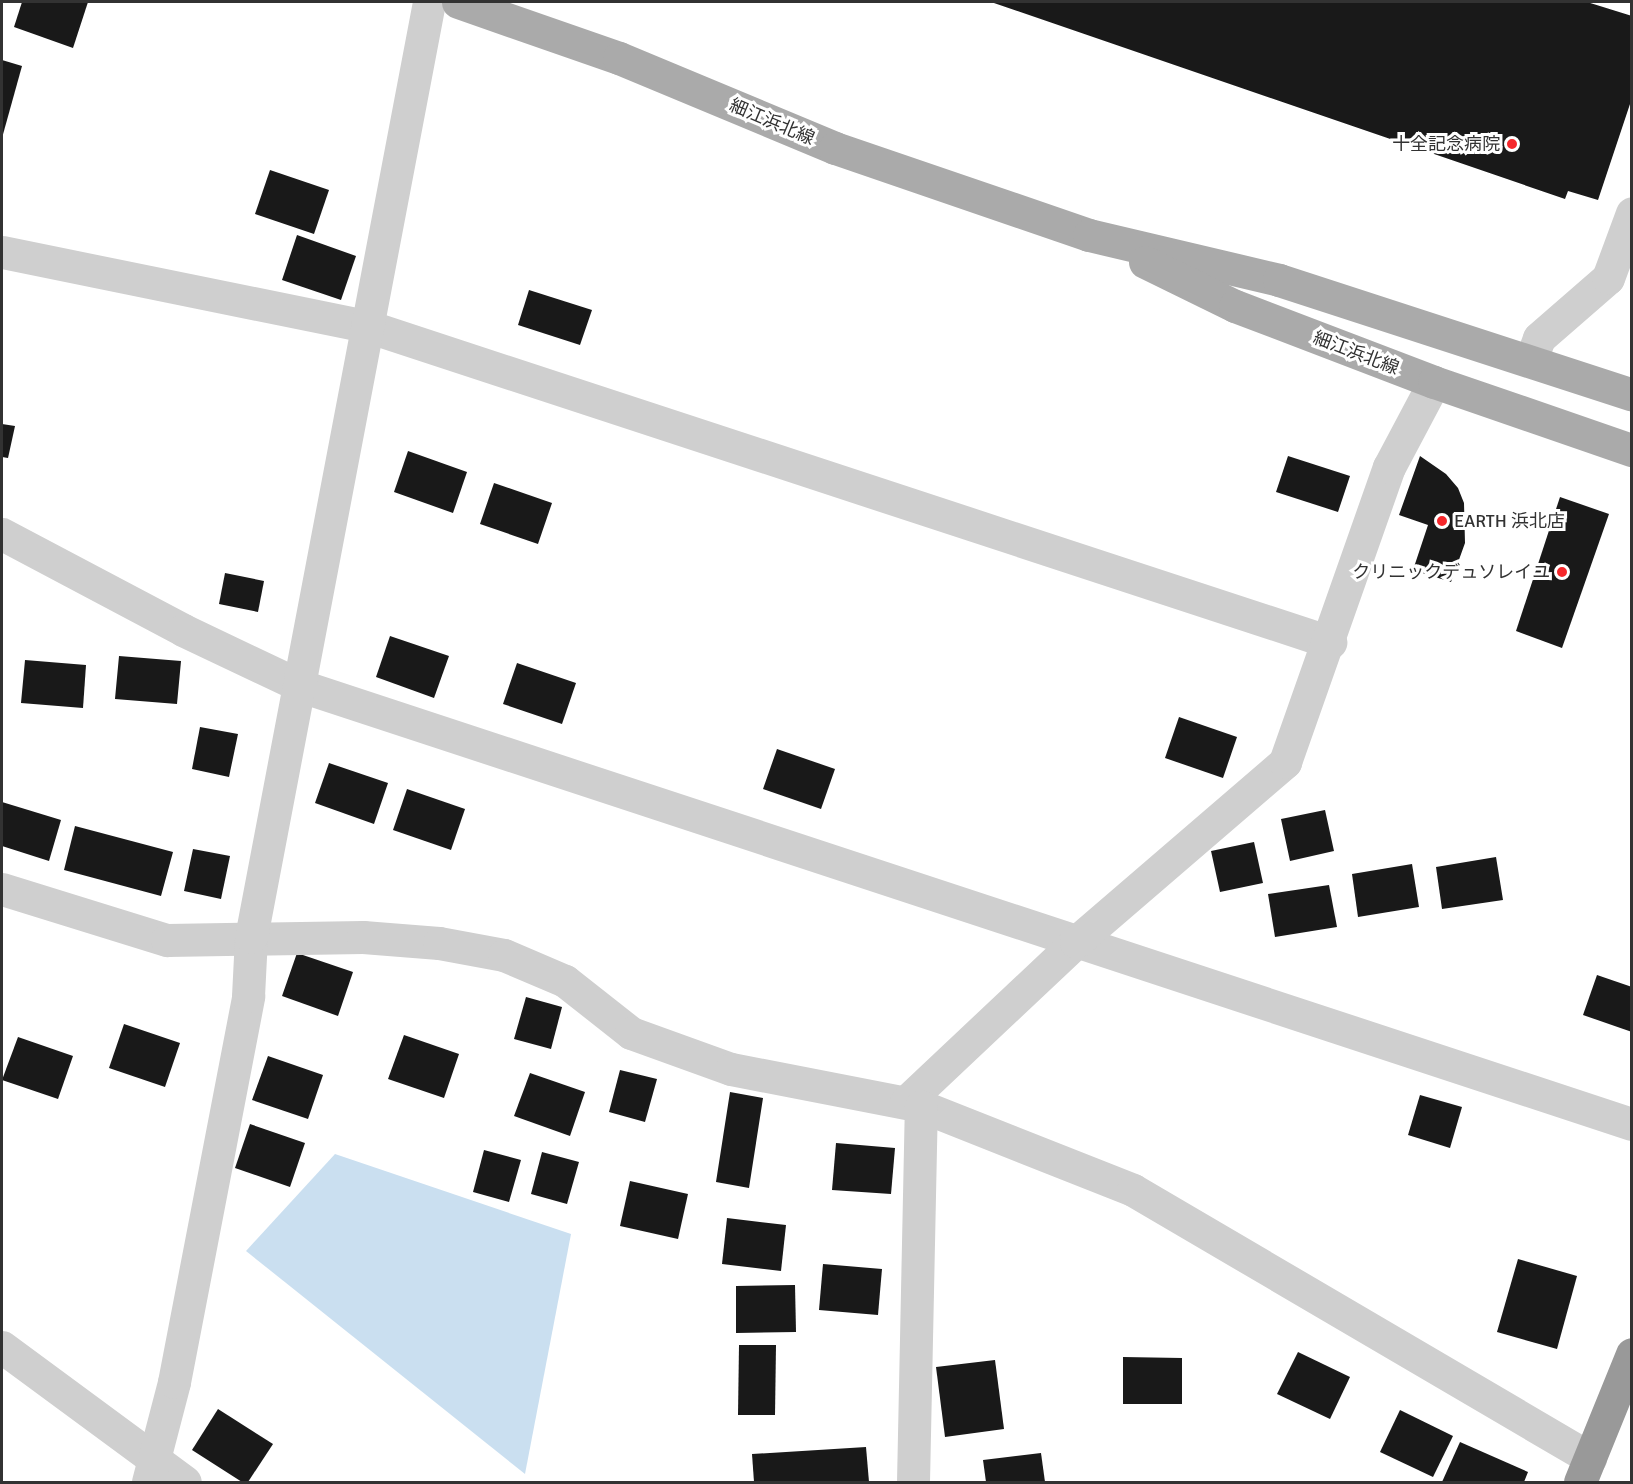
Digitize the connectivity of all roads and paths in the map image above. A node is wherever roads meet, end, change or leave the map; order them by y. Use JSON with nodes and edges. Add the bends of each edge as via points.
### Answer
{"nodes":[{"id":1,"x":429,"y":2,"type":"edge"},
{"id":2,"x":458,"y":2,"type":"edge"},
{"id":3,"x":1632,"y":213,"type":"edge"},
{"id":4,"x":1089,"y":236,"type":"junction"},
{"id":5,"x":2,"y":252,"type":"edge"},
{"id":6,"x":367,"y":326,"type":"junction"},
{"id":7,"x":1531,"y":360,"type":"junction"},
{"id":8,"x":1434,"y":382,"type":"junction"},
{"id":9,"x":1632,"y":395,"type":"edge"},
{"id":10,"x":1632,"y":450,"type":"edge"},
{"id":11,"x":2,"y":534,"type":"edge"},
{"id":12,"x":1330,"y":642,"type":"junction"},
{"id":13,"x":301,"y":686,"type":"junction"},
{"id":14,"x":2,"y":889,"type":"edge"},
{"id":15,"x":251,"y":937,"type":"junction"},
{"id":16,"x":1076,"y":942,"type":"junction"},
{"id":17,"x":914,"y":1104,"type":"junction"},
{"id":18,"x":1632,"y":1124,"type":"edge"},
{"id":19,"x":2,"y":1347,"type":"edge"},
{"id":20,"x":1632,"y":1354,"type":"edge"},
{"id":21,"x":1585,"y":1470,"type":"edge"},
{"id":22,"x":151,"y":1471,"type":"edge"},
{"id":23,"x":185,"y":1482,"type":"edge"},
{"id":24,"x":913,"y":1482,"type":"edge"}],
"edges":[{"from":1,"to":6,"type":"street"},
{"from":2,"to":4,"type":"main road","name":"細江浜北線","via":[[619,58],[835,148]]},
{"from":3,"to":7,"type":"street","via":[[1608,278],[1539,338]]},
{"from":4,"to":7,"type":"main road","name":"細江浜北線","via":[[1279,280]]},
{"from":4,"to":8,"type":"main road","name":"細江浜北線","via":[[1235,306]]},
{"from":5,"to":6,"type":"street"},
{"from":6,"to":12,"type":"street"},
{"from":6,"to":13,"type":"street"},
{"from":7,"to":9,"type":"main road","name":"細江浜北線"},
{"from":8,"to":10,"type":"main road","name":"細江浜北線"},
{"from":8,"to":12,"type":"street","via":[[1389,467]]},
{"from":11,"to":13,"type":"street","via":[[183,630]]},
{"from":12,"to":16,"type":"street","via":[[1285,762]]},
{"from":13,"to":15,"type":"street"},
{"from":13,"to":16,"type":"street"},
{"from":14,"to":15,"type":"street","via":[[167,940]]},
{"from":15,"to":17,"type":"street","via":[[374,938],[439,943],[504,955],[565,981],[631,1033],[642,1037],[731,1069],[781,1082]]},
{"from":15,"to":22,"type":"street","via":[[246,1008],[174,1382]]},
{"from":16,"to":17,"type":"street"},
{"from":16,"to":18,"type":"street"},
{"from":17,"to":21,"type":"street","via":[[1132,1190]]},
{"from":17,"to":24,"type":"street"},
{"from":19,"to":22,"type":"street"},
{"from":20,"to":21,"type":"highway"},
{"from":22,"to":23,"type":"street"}]}
